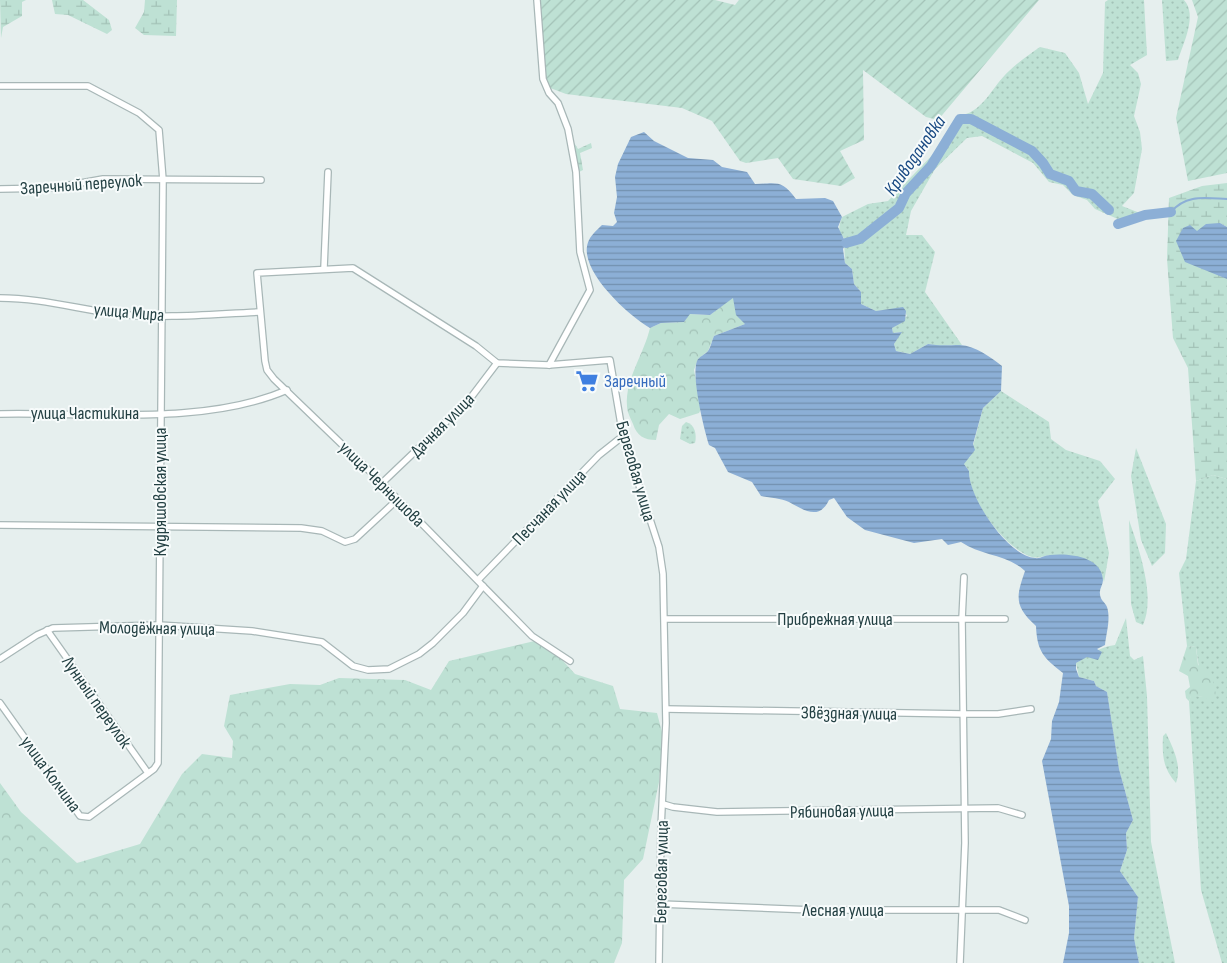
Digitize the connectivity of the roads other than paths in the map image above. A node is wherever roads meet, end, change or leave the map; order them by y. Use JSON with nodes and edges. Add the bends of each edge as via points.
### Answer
{"nodes":[{"id":1,"x":537,"y":0,"type":"edge"},
{"id":2,"x":0,"y":86,"type":"edge"},
{"id":3,"x":328,"y":172,"type":"dead end"},
{"id":4,"x":163,"y":180,"type":"junction"},
{"id":5,"x":261,"y":180,"type":"dead end"},
{"id":6,"x":0,"y":188,"type":"edge"},
{"id":7,"x":324,"y":268,"type":"junction"},
{"id":8,"x":0,"y":298,"type":"edge"},
{"id":9,"x":259,"y":312,"type":"junction"},
{"id":10,"x":161,"y":317,"type":"junction"},
{"id":11,"x":497,"y":363,"type":"junction"},
{"id":12,"x":549,"y":365,"type":"junction"},
{"id":13,"x":288,"y":390,"type":"junction"},
{"id":14,"x":160,"y":413,"type":"junction"},
{"id":15,"x":0,"y":414,"type":"edge"},
{"id":16,"x":623,"y":436,"type":"junction"},
{"id":17,"x":382,"y":483,"type":"junction"},
{"id":18,"x":397,"y":500,"type":"junction"},
{"id":19,"x":0,"y":525,"type":"edge"},
{"id":20,"x":161,"y":526,"type":"junction"},
{"id":21,"x":964,"y":577,"type":"dead end"},
{"id":22,"x":478,"y":580,"type":"junction"},
{"id":23,"x":483,"y":586,"type":"junction"},
{"id":24,"x":1005,"y":618,"type":"dead end"},
{"id":25,"x":665,"y":619,"type":"junction"},
{"id":26,"x":962,"y":619,"type":"junction"},
{"id":27,"x":159,"y":625,"type":"junction"},
{"id":28,"x":47,"y":630,"type":"junction"},
{"id":29,"x":0,"y":659,"type":"edge"},
{"id":30,"x":570,"y":661,"type":"dead end"},
{"id":31,"x":0,"y":703,"type":"edge"},
{"id":32,"x":666,"y":709,"type":"junction"},
{"id":33,"x":1031,"y":710,"type":"dead end"},
{"id":34,"x":964,"y":714,"type":"junction"},
{"id":35,"x":148,"y":773,"type":"junction"},
{"id":36,"x":663,"y":804,"type":"junction"},
{"id":37,"x":963,"y":810,"type":"junction"},
{"id":38,"x":1022,"y":815,"type":"dead end"},
{"id":39,"x":86,"y":818,"type":"joint"},
{"id":40,"x":660,"y":904,"type":"junction"},
{"id":41,"x":962,"y":910,"type":"junction"},
{"id":42,"x":1025,"y":920,"type":"dead end"},
{"id":43,"x":659,"y":963,"type":"edge"},
{"id":44,"x":960,"y":963,"type":"edge"}],
"edges":[{"from":1,"to":12,"type":"street","via":[[543,79],[568,128],[576,172],[580,252],[590,290]]},
{"from":2,"to":4,"type":"street","name":"Кудряшовская улица","via":[[88,86],[139,113],[159,130]]},
{"from":3,"to":7,"type":"street"},
{"from":4,"to":5,"type":"street","name":"Заречный переулок"},
{"from":4,"to":6,"type":"street","name":"Заречный переулок","via":[[103,179],[53,188]]},
{"from":4,"to":10,"type":"street","name":"Кудряшовская улица"},
{"from":7,"to":9,"type":"street","name":"улица Чернышова","via":[[257,273]]},
{"from":7,"to":11,"type":"street","via":[[358,270]]},
{"from":8,"to":10,"type":"street","name":"улица Мира","via":[[40,300],[117,314]]},
{"from":9,"to":10,"type":"street","name":"улица Мира"},
{"from":9,"to":13,"type":"street","name":"улица Чернышова","via":[[268,370]]},
{"from":10,"to":14,"type":"street","name":"Кудряшовская улица"},
{"from":11,"to":12,"type":"street","name":"Береговая улица"},
{"from":11,"to":17,"type":"street","name":"Дачная улица","via":[[469,400]]},
{"from":12,"to":16,"type":"street","name":"Береговая улица","via":[[610,360]]},
{"from":13,"to":14,"type":"street","name":"улица Частикина","via":[[266,400],[213,410]]},
{"from":13,"to":17,"type":"street","name":"улица Чернышова"},
{"from":14,"to":15,"type":"street","name":"улица Частикина"},
{"from":14,"to":20,"type":"street","name":"Кудряшовская улица"},
{"from":16,"to":22,"type":"street","name":"Песчаная улица","via":[[599,455]]},
{"from":16,"to":25,"type":"street","name":"Береговая улица","via":[[658,547]]},
{"from":17,"to":18,"type":"street","name":"улица Чернышова"},
{"from":18,"to":20,"type":"street","via":[[355,539],[345,542],[322,531],[301,528]]},
{"from":18,"to":22,"type":"street","name":"улица Чернышова"},
{"from":19,"to":20,"type":"street"},
{"from":20,"to":27,"type":"street","name":"Кудряшовская улица"},
{"from":21,"to":26,"type":"street"},
{"from":22,"to":23,"type":"street","name":"улица Чернышова"},
{"from":23,"to":27,"type":"street","name":"Молодёжная улица","via":[[463,614],[434,643],[389,669],[368,670],[353,666],[322,642],[252,631]]},
{"from":23,"to":30,"type":"street","name":"улица Чернышова","via":[[532,636]]},
{"from":24,"to":26,"type":"street","name":"Прибрежная улица"},
{"from":25,"to":26,"type":"street","name":"Прибрежная улица"},
{"from":25,"to":32,"type":"street","name":"Береговая улица"},
{"from":26,"to":34,"type":"street"},
{"from":27,"to":28,"type":"street","name":"Молодёжная улица"},
{"from":27,"to":35,"type":"street","name":"Кудряшовская улица","via":[[160,754],[154,769]]},
{"from":28,"to":29,"type":"street","name":"Молодёжная улица"},
{"from":28,"to":35,"type":"street","name":"Лунный переулок"},
{"from":31,"to":39,"type":"street","name":"улица Колчина","via":[[80,816]]},
{"from":32,"to":34,"type":"street","name":"Звёздная улица"},
{"from":32,"to":36,"type":"street","name":"Береговая улица"},
{"from":33,"to":34,"type":"street","name":"Звёздная улица"},
{"from":34,"to":37,"type":"street"},
{"from":35,"to":39,"type":"street","name":"Кудряшовская улица"},
{"from":36,"to":37,"type":"street","name":"Рябиновая улица","via":[[717,812]]},
{"from":36,"to":40,"type":"street","name":"Береговая улица"},
{"from":37,"to":38,"type":"street","name":"Рябиновая улица","via":[[998,808]]},
{"from":37,"to":41,"type":"street"},
{"from":40,"to":41,"type":"street","name":"Лесная улица","via":[[813,910]]},
{"from":40,"to":43,"type":"street","name":"Береговая улица"},
{"from":41,"to":42,"type":"street","name":"Лесная улица","via":[[999,910]]},
{"from":41,"to":44,"type":"street"}]}
